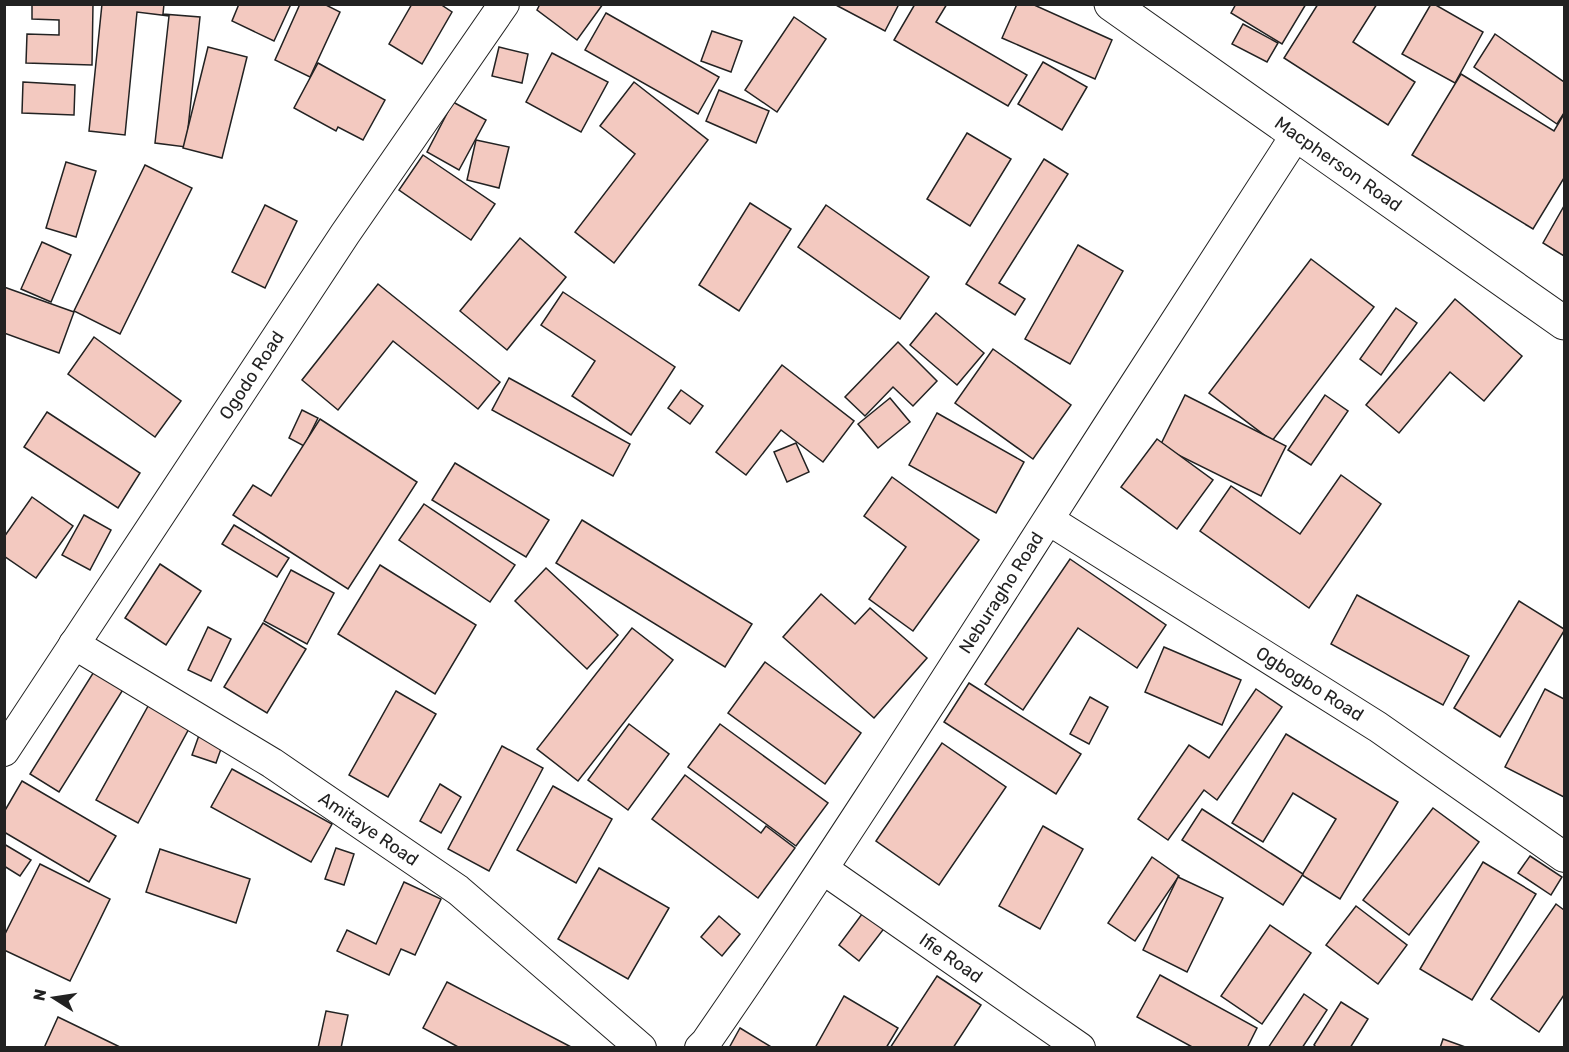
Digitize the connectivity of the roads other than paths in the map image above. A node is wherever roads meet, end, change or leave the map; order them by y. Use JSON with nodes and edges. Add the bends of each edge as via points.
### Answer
{"nodes":[{"id":1,"x":504,"y":4,"type":"edge"},
{"id":2,"x":1111,"y":4,"type":"edge"},
{"id":3,"x":1296,"y":135,"type":"junction"},
{"id":4,"x":1564,"y":323,"type":"edge"},
{"id":5,"x":1049,"y":519,"type":"junction"},
{"id":6,"x":74,"y":644,"type":"junction"},
{"id":7,"x":4,"y":751,"type":"edge"},
{"id":8,"x":1564,"y":857,"type":"edge"},
{"id":9,"x":823,"y":869,"type":"junction"},
{"id":10,"x":641,"y":1047,"type":"edge"},
{"id":11,"x":700,"y":1047,"type":"edge"},
{"id":12,"x":1080,"y":1047,"type":"edge"}],
"edges":[{"from":1,"to":6,"type":"street","name":"Ogodo Road","via":[[345,234]]},
{"from":2,"to":3,"type":"street","name":"Macpherson Road"},
{"from":3,"to":4,"type":"street","name":"Macpherson Road"},
{"from":3,"to":5,"type":"street","name":"Neburagho Road"},
{"from":5,"to":8,"type":"street","name":"Ogbogbo Road","via":[[1378,727]]},
{"from":5,"to":9,"type":"street","name":"Neburagho Road"},
{"from":6,"to":7,"type":"street","name":"Ogodo Road"},
{"from":6,"to":10,"type":"street","name":"Amitaye Road","via":[[272,763],[458,890]]},
{"from":9,"to":11,"type":"street","name":"Neburagho Road"},
{"from":9,"to":12,"type":"street","name":"Ifie Road"}]}
